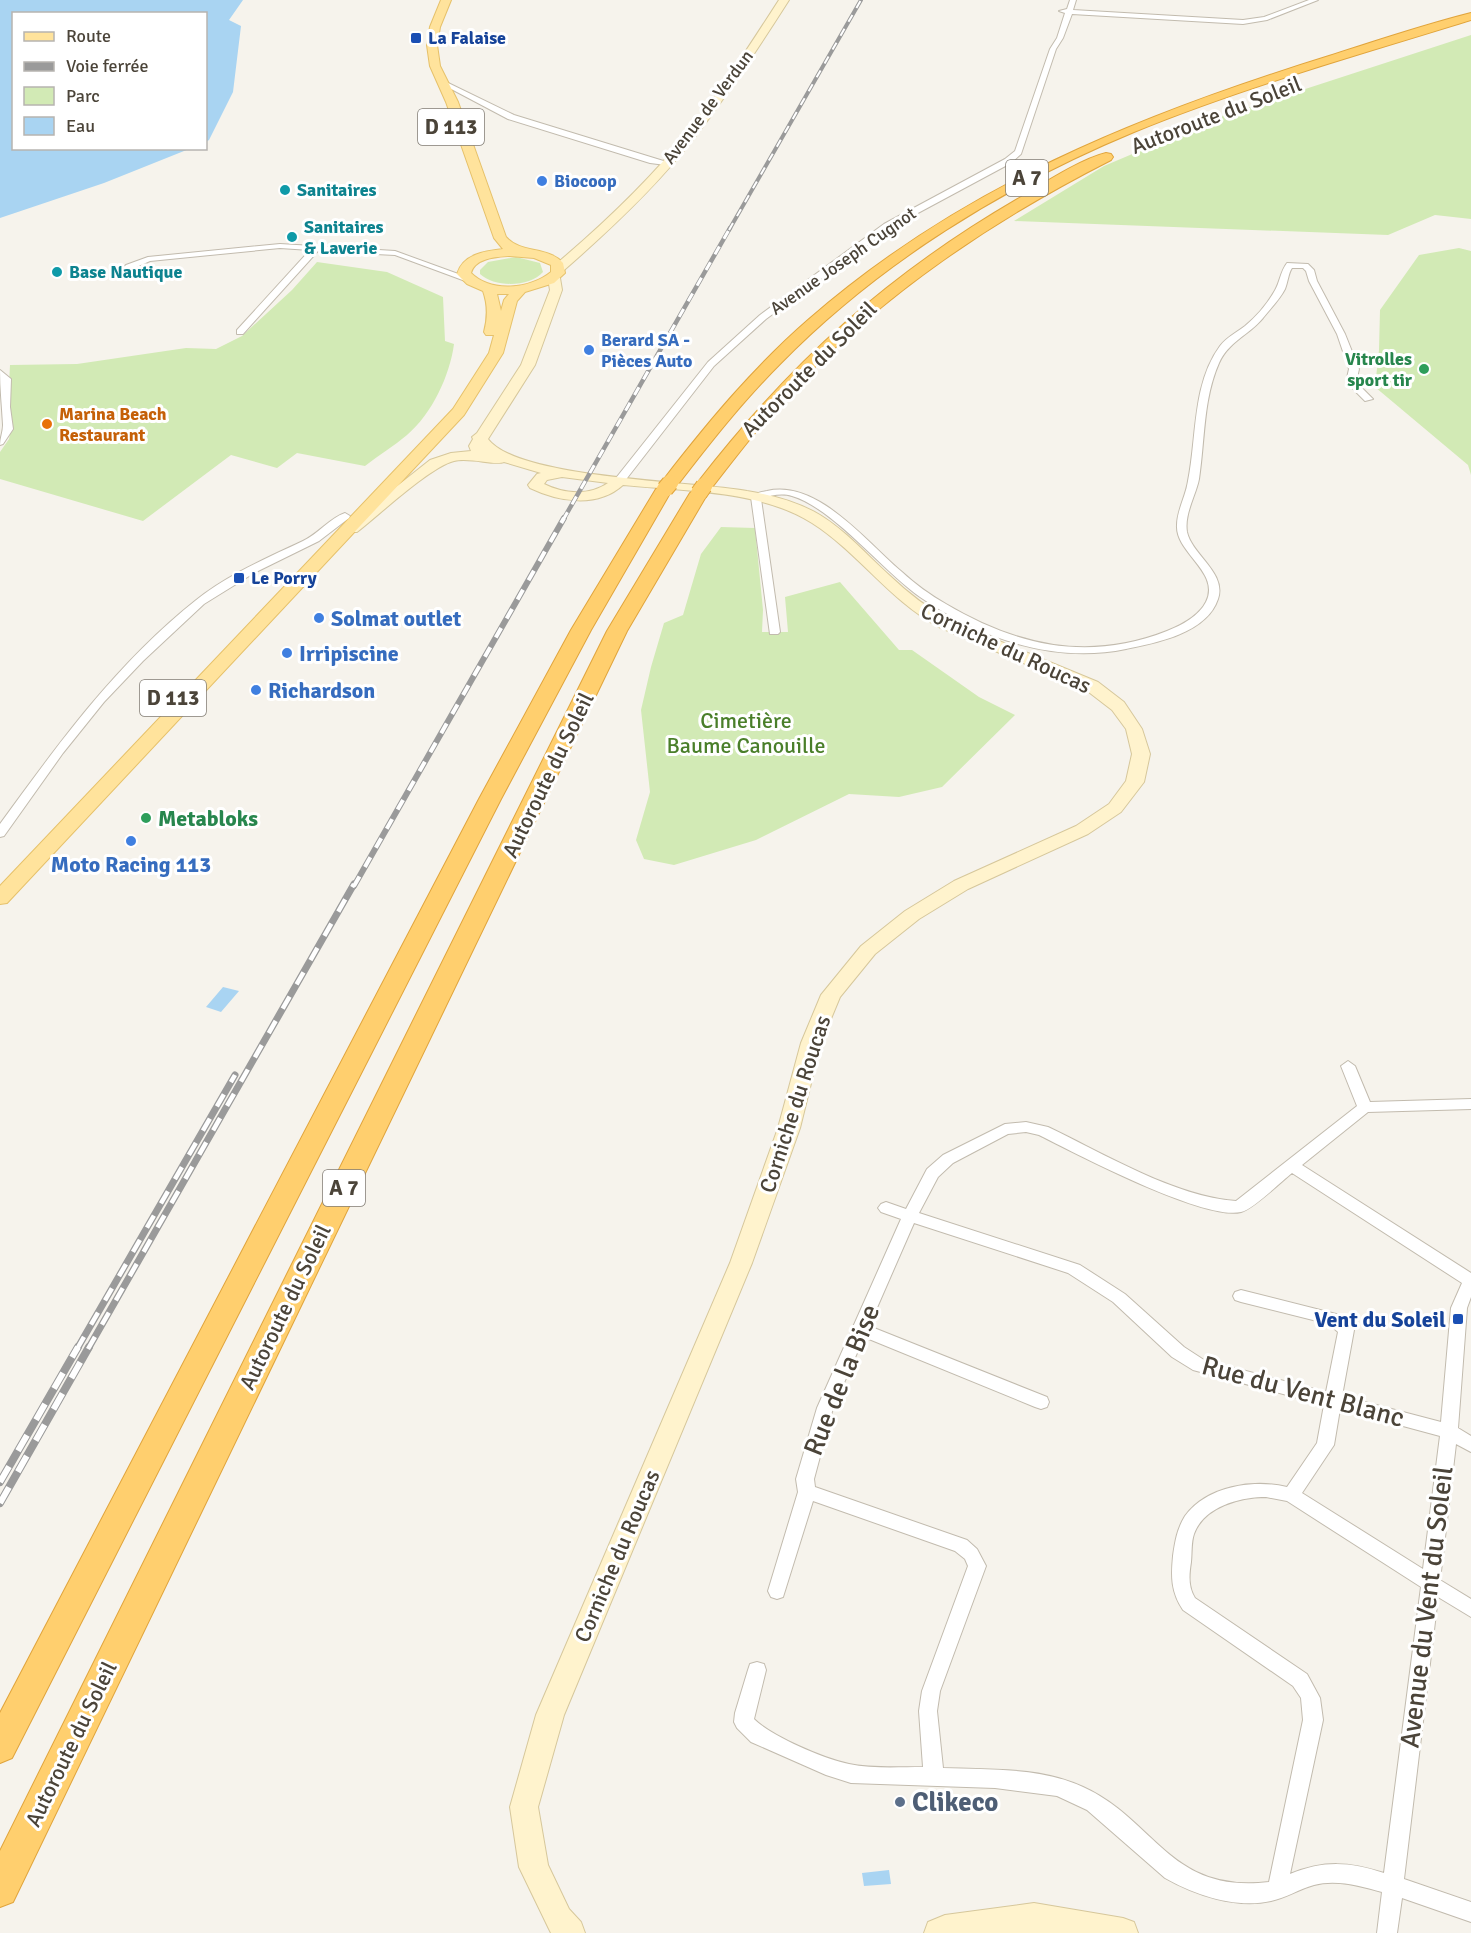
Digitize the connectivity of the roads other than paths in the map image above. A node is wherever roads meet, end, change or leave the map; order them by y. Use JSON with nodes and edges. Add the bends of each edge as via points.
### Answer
{"nodes":[{"id":1,"x":438,"y":0,"type":"edge"},
{"id":2,"x":446,"y":0,"type":"edge"},
{"id":3,"x":784,"y":0,"type":"edge"},
{"id":4,"x":1066,"y":0,"type":"edge"},
{"id":5,"x":1073,"y":0,"type":"edge"},
{"id":6,"x":1316,"y":0,"type":"edge"},
{"id":7,"x":1066,"y":11,"type":"junction"},
{"id":8,"x":1471,"y":16,"type":"edge"},
{"id":9,"x":1471,"y":27,"type":"edge"},
{"id":10,"x":442,"y":82,"type":"junction"},
{"id":11,"x":1187,"y":123,"type":"dead end"},
{"id":12,"x":1116,"y":153,"type":"dead end"},
{"id":13,"x":666,"y":163,"type":"junction"},
{"id":14,"x":598,"y":233,"type":"junction"},
{"id":15,"x":317,"y":247,"type":"junction"},
{"id":16,"x":520,"y":252,"type":"junction"},
{"id":17,"x":489,"y":255,"type":"junction"},
{"id":18,"x":541,"y":255,"type":"junction"},
{"id":19,"x":123,"y":273,"type":"dead end"},
{"id":20,"x":466,"y":274,"type":"junction"},
{"id":21,"x":556,"y":279,"type":"junction"},
{"id":22,"x":488,"y":288,"type":"junction"},
{"id":23,"x":521,"y":289,"type":"junction"},
{"id":24,"x":240,"y":332,"type":"dead end"},
{"id":25,"x":0,"y":373,"type":"edge"},
{"id":26,"x":1368,"y":399,"type":"dead end"},
{"id":27,"x":479,"y":437,"type":"junction"},
{"id":28,"x":0,"y":442,"type":"edge"},
{"id":29,"x":483,"y":455,"type":"junction"},
{"id":30,"x":561,"y":473,"type":"junction"},
{"id":31,"x":620,"y":480,"type":"junction"},
{"id":32,"x":535,"y":485,"type":"junction"},
{"id":33,"x":756,"y":497,"type":"junction"},
{"id":34,"x":345,"y":516,"type":"junction"},
{"id":35,"x":327,"y":549,"type":"junction"},
{"id":36,"x":774,"y":632,"type":"dead end"},
{"id":37,"x":0,"y":833,"type":"edge"},
{"id":38,"x":0,"y":880,"type":"edge"},
{"id":39,"x":0,"y":898,"type":"edge"},
{"id":40,"x":1348,"y":1066,"type":"dead end"},
{"id":41,"x":1471,"y":1104,"type":"edge"},
{"id":42,"x":1365,"y":1107,"type":"junction"},
{"id":43,"x":1293,"y":1166,"type":"junction"},
{"id":44,"x":886,"y":1208,"type":"dead end"},
{"id":45,"x":910,"y":1215,"type":"junction"},
{"id":46,"x":1471,"y":1283,"type":"edge"},
{"id":47,"x":1241,"y":1296,"type":"dead end"},
{"id":48,"x":860,"y":1329,"type":"junction"},
{"id":49,"x":1041,"y":1402,"type":"dead end"},
{"id":50,"x":1333,"y":1402,"type":"junction"},
{"id":51,"x":1449,"y":1431,"type":"junction"},
{"id":52,"x":1471,"y":1444,"type":"edge"},
{"id":53,"x":807,"y":1492,"type":"junction"},
{"id":54,"x":1291,"y":1495,"type":"junction"},
{"id":55,"x":1429,"y":1584,"type":"junction"},
{"id":56,"x":777,"y":1591,"type":"dead end"},
{"id":57,"x":1471,"y":1609,"type":"edge"},
{"id":58,"x":757,"y":1670,"type":"dead end"},
{"id":59,"x":0,"y":1747,"type":"edge"},
{"id":60,"x":934,"y":1777,"type":"junction"},
{"id":61,"x":1394,"y":1886,"type":"junction"},
{"id":62,"x":0,"y":1889,"type":"edge"},
{"id":63,"x":1277,"y":1890,"type":"junction"},
{"id":64,"x":1471,"y":1912,"type":"edge"},
{"id":65,"x":570,"y":1933,"type":"edge"},
{"id":66,"x":939,"y":1933,"type":"edge"},
{"id":67,"x":1122,"y":1933,"type":"edge"},
{"id":68,"x":1388,"y":1933,"type":"edge"}],
"edges":[{"from":1,"to":17,"type":"main road","number":"D 113","via":[[429,16],[423,49],[488,231]]},
{"from":2,"to":10,"type":"main road","number":"D 113","via":[[436,21],[432,45]]},
{"from":3,"to":13,"type":"main road","name":"Avenue de Verdun","via":[[690,135]]},
{"from":4,"to":7,"type":"street","name":"Avenue Joseph Cugnot"},
{"from":5,"to":7,"type":"street","name":"Avenue Joseph Cugnot"},
{"from":6,"to":7,"type":"street","via":[[1265,19],[1243,22]]},
{"from":7,"to":31,"type":"street","name":"Avenue Joseph Cugnot","via":[[1060,38],[1018,152],[887,226],[763,317],[711,364]]},
{"from":8,"to":59,"type":"highway","name":"Autoroute du Soleil","number":"A 7","via":[[1190,106],[1059,161],[924,239],[847,295],[775,359],[721,417],[668,486],[581,630]]},
{"from":9,"to":11,"type":"highway","name":"Autoroute du Soleil"},
{"from":10,"to":13,"type":"street","via":[[511,117]]},
{"from":10,"to":16,"type":"main road","number":"D 113","via":[[500,238]]},
{"from":12,"to":62,"type":"highway","name":"Autoroute du Soleil","number":"A 7","via":[[1007,210],[888,291],[771,402],[702,490],[617,631]]},
{"from":13,"to":14,"type":"main road","name":"Avenue de Verdun"},
{"from":14,"to":18,"type":"main road","via":[[568,252]]},
{"from":14,"to":21,"type":"main road"},
{"from":15,"to":19,"type":"street","via":[[279,246],[148,259]]},
{"from":15,"to":20,"type":"street","via":[[404,255],[443,273]]},
{"from":15,"to":24,"type":"street"},
{"from":16,"to":17,"type":"main road"},
{"from":16,"to":18,"type":"main road"},
{"from":17,"to":20,"type":"main road","via":[[469,263]]},
{"from":18,"to":21,"type":"main road","via":[[557,263]]},
{"from":20,"to":22,"type":"main road"},
{"from":21,"to":23,"type":"main road"},
{"from":21,"to":27,"type":"main road","via":[[528,365]]},
{"from":22,"to":23,"type":"main road"},
{"from":22,"to":34,"type":"main road","number":"D 113","via":[[495,318],[485,352],[462,390]]},
{"from":23,"to":35,"type":"main road","number":"D 113","via":[[511,300],[496,353],[459,412]]},
{"from":25,"to":28,"type":"street","via":[[6,379],[8,429]]},
{"from":26,"to":33,"type":"street","via":[[1352,378],[1354,369],[1341,334],[1310,270],[1290,265],[1280,290],[1252,325],[1224,346],[1211,372],[1196,448],[1194,482],[1181,529],[1186,546],[1214,582],[1213,600],[1204,615],[1156,639],[1130,646],[1085,652],[1023,641],[956,613],[909,584],[816,502],[775,491]]},
{"from":27,"to":29,"type":"main road","via":[[476,446]]},
{"from":27,"to":30,"type":"main road","name":"Corniche du Roucas","via":[[493,452]]},
{"from":29,"to":32,"type":"main road","via":[[515,467]]},
{"from":29,"to":35,"type":"main road","via":[[462,455],[435,463]]},
{"from":30,"to":31,"type":"main road","name":"Corniche du Roucas"},
{"from":30,"to":32,"type":"main road","via":[[542,477]]},
{"from":31,"to":32,"type":"main road","via":[[615,487],[588,496],[544,491]]},
{"from":31,"to":33,"type":"main road","name":"Corniche du Roucas"},
{"from":33,"to":36,"type":"street"},
{"from":33,"to":65,"type":"main road","name":"Corniche du Roucas","via":[[788,505],[818,520],[923,612],[1092,686],[1118,706],[1134,729],[1141,754],[1135,782],[1114,808],[1083,830],[961,885],[912,915],[868,950],[831,995],[811,1043],[789,1128],[741,1263],[550,1715],[524,1808],[534,1867]]},
{"from":34,"to":37,"type":"street","via":[[315,539],[250,571],[200,602],[100,700]]},
{"from":34,"to":38,"type":"main road","number":"D 113"},
{"from":35,"to":39,"type":"main road","number":"D 113"},
{"from":40,"to":42,"type":"street"},
{"from":41,"to":42,"type":"street"},
{"from":42,"to":43,"type":"street","name":"Rue de la Bise"},
{"from":43,"to":45,"type":"street","name":"Rue de la Bise","via":[[1245,1204],[1231,1207],[1176,1191],[1043,1131],[1016,1126],[938,1165]]},
{"from":43,"to":46,"type":"street"},
{"from":44,"to":45,"type":"street"},
{"from":45,"to":48,"type":"street","name":"Rue de la Bise"},
{"from":45,"to":50,"type":"street","name":"Rue du Vent Blanc","via":[[1074,1269],[1098,1282],[1178,1352],[1199,1365]]},
{"from":46,"to":51,"type":"street","name":"Avenue du Vent du Soleil","via":[[1459,1308]]},
{"from":47,"to":50,"type":"street","via":[[1334,1319],[1343,1326],[1346,1330]]},
{"from":48,"to":49,"type":"street"},
{"from":48,"to":53,"type":"street","name":"Rue de la Bise","via":[[825,1408],[808,1464]]},
{"from":50,"to":51,"type":"street","name":"Rue du Vent Blanc"},
{"from":50,"to":54,"type":"street","via":[[1325,1445]]},
{"from":51,"to":52,"type":"street","name":"Rue du Vent Blanc"},
{"from":51,"to":55,"type":"street","name":"Avenue du Vent du Soleil"},
{"from":53,"to":56,"type":"street","name":"Rue de la Bise"},
{"from":53,"to":60,"type":"street","via":[[954,1542],[971,1554],[977,1566],[931,1691],[928,1711]]},
{"from":54,"to":55,"type":"street"},
{"from":54,"to":63,"type":"street","via":[[1245,1491],[1207,1507],[1186,1531],[1179,1585],[1189,1604],[1300,1680],[1313,1704],[1313,1720]]},
{"from":55,"to":57,"type":"street"},
{"from":55,"to":61,"type":"street","name":"Avenue du Vent du Soleil"},
{"from":58,"to":60,"type":"street","via":[[744,1722],[758,1736],[851,1774]]},
{"from":60,"to":63,"type":"street","via":[[1056,1787],[1092,1802],[1182,1876],[1202,1885],[1258,1894]]},
{"from":61,"to":63,"type":"street","via":[[1327,1873]]},
{"from":61,"to":64,"type":"street"},
{"from":61,"to":68,"type":"street","name":"Avenue du Vent du Soleil"},
{"from":66,"to":67,"type":"main road","via":[[1034,1918]]}]}
